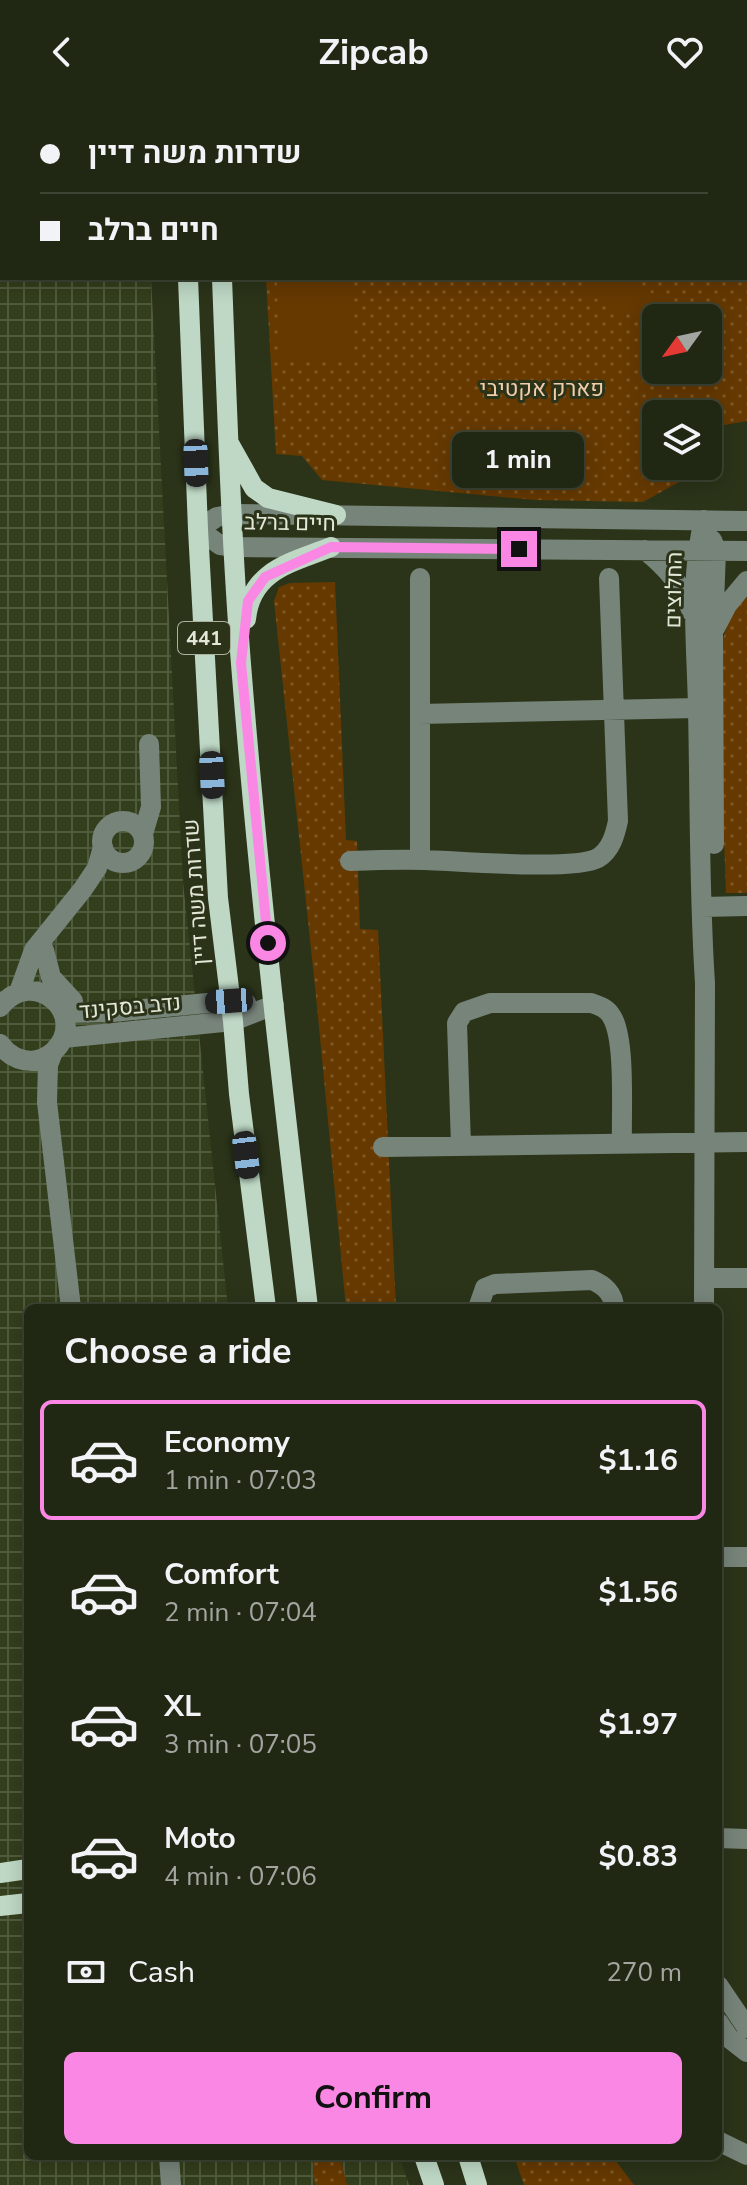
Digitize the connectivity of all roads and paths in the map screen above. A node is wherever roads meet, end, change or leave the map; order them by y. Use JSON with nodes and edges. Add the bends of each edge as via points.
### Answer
{"nodes":[{"id":1,"x":188,"y":280,"type":"edge"},
{"id":2,"x":222,"y":280,"type":"edge"},
{"id":3,"x":229,"y":443,"type":"junction"},
{"id":4,"x":233,"y":514,"type":"junction"},
{"id":5,"x":336,"y":515,"type":"junction"},
{"id":6,"x":704,"y":520,"type":"junction"},
{"id":7,"x":747,"y":521,"type":"edge"},
{"id":8,"x":198,"y":529,"type":"junction"},
{"id":9,"x":235,"y":547,"type":"junction"},
{"id":10,"x":331,"y":547,"type":"junction"},
{"id":11,"x":645,"y":550,"type":"junction"},
{"id":12,"x":706,"y":551,"type":"junction"},
{"id":13,"x":747,"y":551,"type":"edge"},
{"id":14,"x":420,"y":578,"type":"dead end"},
{"id":15,"x":609,"y":578,"type":"dead end"},
{"id":16,"x":747,"y":581,"type":"edge"},
{"id":17,"x":704,"y":628,"type":"junction"},
{"id":18,"x":241,"y":663,"type":"junction"},
{"id":19,"x":698,"y":708,"type":"junction"},
{"id":20,"x":613,"y":710,"type":"junction"},
{"id":21,"x":420,"y":714,"type":"junction"},
{"id":22,"x":149,"y":744,"type":"dead end"},
{"id":23,"x":149,"y":783,"type":"junction"},
{"id":24,"x":119,"y":820,"type":"junction"},
{"id":25,"x":143,"y":834,"type":"junction"},
{"id":26,"x":103,"y":847,"type":"junction"},
{"id":27,"x":420,"y":860,"type":"junction"},
{"id":28,"x":355,"y":861,"type":"dead end"},
{"id":29,"x":123,"y":864,"type":"junction"},
{"id":30,"x":83,"y":889,"type":"junction"},
{"id":31,"x":747,"y":906,"type":"edge"},
{"id":32,"x":707,"y":907,"type":"junction"},
{"id":33,"x":58,"y":920,"type":"junction"},
{"id":34,"x":44,"y":950,"type":"junction"},
{"id":35,"x":19,"y":992,"type":"junction"},
{"id":36,"x":41,"y":992,"type":"junction"},
{"id":37,"x":274,"y":1005,"type":"junction"},
{"id":38,"x":0,"y":1007,"type":"edge"},
{"id":39,"x":231,"y":1011,"type":"junction"},
{"id":40,"x":63,"y":1013,"type":"junction"},
{"id":41,"x":106,"y":1013,"type":"junction"},
{"id":42,"x":58,"y":1045,"type":"junction"},
{"id":43,"x":6,"y":1051,"type":"edge"},
{"id":44,"x":47,"y":1102,"type":"junction"},
{"id":45,"x":705,"y":1142,"type":"junction"},
{"id":46,"x":747,"y":1142,"type":"edge"},
{"id":47,"x":622,"y":1143,"type":"junction"},
{"id":48,"x":461,"y":1146,"type":"junction"},
{"id":49,"x":385,"y":1147,"type":"dead end"},
{"id":50,"x":704,"y":1278,"type":"junction"},
{"id":51,"x":747,"y":1278,"type":"edge"},
{"id":52,"x":71,"y":1304,"type":"edge"},
{"id":53,"x":265,"y":1304,"type":"edge"},
{"id":54,"x":308,"y":1304,"type":"edge"},
{"id":55,"x":479,"y":1304,"type":"edge"},
{"id":56,"x":613,"y":1304,"type":"edge"},
{"id":57,"x":704,"y":1304,"type":"edge"},
{"id":58,"x":722,"y":1557,"type":"edge"},
{"id":59,"x":747,"y":1557,"type":"edge"},
{"id":60,"x":722,"y":1838,"type":"edge"},
{"id":61,"x":747,"y":1839,"type":"edge"},
{"id":62,"x":24,"y":1870,"type":"edge"},
{"id":63,"x":0,"y":1873,"type":"edge"},
{"id":64,"x":24,"y":1903,"type":"edge"},
{"id":65,"x":0,"y":1906,"type":"edge"},
{"id":66,"x":722,"y":1991,"type":"edge"},
{"id":67,"x":722,"y":2028,"type":"edge"},
{"id":68,"x":747,"y":2028,"type":"edge"},
{"id":69,"x":747,"y":2052,"type":"edge"},
{"id":70,"x":722,"y":2143,"type":"edge"},
{"id":71,"x":747,"y":2155,"type":"edge"},
{"id":72,"x":169,"y":2160,"type":"edge"},
{"id":73,"x":423,"y":2160,"type":"edge"},
{"id":74,"x":424,"y":2160,"type":"edge"},
{"id":75,"x":469,"y":2160,"type":"edge"},
{"id":76,"x":171,"y":2185,"type":"edge"},
{"id":77,"x":426,"y":2185,"type":"edge"},
{"id":78,"x":434,"y":2185,"type":"edge"},
{"id":79,"x":477,"y":2185,"type":"edge"}],
"edges":[{"from":1,"to":8,"type":"main road","name":"שדרות משה דיין","number":"441"},
{"from":2,"to":3,"type":"main road","number":"441"},
{"from":3,"to":4,"type":"main road","number":"441"},
{"from":3,"to":5,"type":"main road","via":[[254,488],[268,498]]},
{"from":4,"to":5,"type":"street","name":"חיים ברלב"},
{"from":4,"to":8,"type":"street","name":"חיים ברלב"},
{"from":4,"to":9,"type":"main road","number":"441"},
{"from":5,"to":6,"type":"street","name":"חיים ברלב"},
{"from":6,"to":7,"type":"street","name":"חיים ברלב"},
{"from":6,"to":12,"type":"street","name":"החלוצים"},
{"from":8,"to":9,"type":"street","name":"חיים ברלב","via":[[220,545]]},
{"from":8,"to":39,"type":"main road","name":"שדרות משה דיין","number":"441","via":[[218,898]]},
{"from":9,"to":10,"type":"street","name":"חיים ברלב"},
{"from":9,"to":18,"type":"main road","number":"441"},
{"from":10,"to":11,"type":"street","name":"חיים ברלב"},
{"from":10,"to":18,"type":"main road","via":[[260,582],[248,601]]},
{"from":11,"to":12,"type":"street","name":"חיים ברלב"},
{"from":11,"to":17,"type":"street","via":[[667,567]]},
{"from":12,"to":13,"type":"street","name":"חיים ברלב"},
{"from":12,"to":17,"type":"street","name":"החלוצים"},
{"from":14,"to":21,"type":"street"},
{"from":15,"to":20,"type":"street"},
{"from":16,"to":17,"type":"street"},
{"from":17,"to":19,"type":"street","name":"החלוצים"},
{"from":17,"to":32,"type":"street","name":"החלוצים"},
{"from":18,"to":37,"type":"main road","number":"441"},
{"from":19,"to":20,"type":"street"},
{"from":19,"to":32,"type":"street","name":"החלוצים"},
{"from":20,"to":21,"type":"street"},
{"from":20,"to":27,"type":"street","via":[[618,821],[614,839],[598,858],[570,865]]},
{"from":21,"to":27,"type":"street"},
{"from":22,"to":23,"type":"street"},
{"from":23,"to":24,"type":"street"},
{"from":23,"to":25,"type":"street","via":[[151,807]]},
{"from":24,"to":25,"type":"street","via":[[134,824]]},
{"from":24,"to":26,"type":"street","via":[[104,833]]},
{"from":25,"to":29,"type":"street","via":[[141,855]]},
{"from":26,"to":29,"type":"street","via":[[110,859]]},
{"from":26,"to":30,"type":"street"},
{"from":27,"to":28,"type":"street"},
{"from":29,"to":30,"type":"street"},
{"from":30,"to":33,"type":"street"},
{"from":31,"to":32,"type":"street"},
{"from":32,"to":45,"type":"street","name":"החלוצים"},
{"from":33,"to":34,"type":"street"},
{"from":33,"to":35,"type":"street","via":[[34,950]]},
{"from":34,"to":36,"type":"street","via":[[36,971]]},
{"from":34,"to":41,"type":"street","via":[[61,991],[79,1006]]},
{"from":35,"to":36,"type":"street"},
{"from":35,"to":38,"type":"street"},
{"from":36,"to":40,"type":"street"},
{"from":37,"to":39,"type":"street","name":"נדב בסקינד"},
{"from":37,"to":54,"type":"main road","number":"441"},
{"from":39,"to":41,"type":"street","name":"נדב בסקינד"},
{"from":39,"to":42,"type":"street","name":"נדב בסקינד"},
{"from":39,"to":53,"type":"main road","name":"שדרות משה דיין","number":"441"},
{"from":40,"to":41,"type":"street","name":"נדב בסקינד"},
{"from":40,"to":42,"type":"street","via":[[66,1027]]},
{"from":42,"to":43,"type":"street","name":"נדב בסקינד","via":[[38,1061]]},
{"from":42,"to":44,"type":"street","via":[[48,1065]]},
{"from":43,"to":44,"type":"street"},
{"from":44,"to":52,"type":"street"},
{"from":45,"to":46,"type":"street"},
{"from":45,"to":47,"type":"street"},
{"from":45,"to":50,"type":"street","name":"החלוצים"},
{"from":47,"to":48,"type":"street"},
{"from":47,"to":48,"type":"street","via":[[619,1037],[610,1013],[591,1003],[490,1003],[464,1012],[457,1023]]},
{"from":48,"to":49,"type":"street"},
{"from":50,"to":51,"type":"street"},
{"from":50,"to":57,"type":"street","name":"החלוצים"},
{"from":55,"to":56,"type":"street","via":[[485,1288],[495,1284],[592,1280],[609,1292]]},
{"from":58,"to":59,"type":"street"},
{"from":60,"to":61,"type":"street"},
{"from":62,"to":63,"type":"main road"},
{"from":64,"to":65,"type":"main road"},
{"from":66,"to":68,"type":"street"},
{"from":67,"to":69,"type":"street"},
{"from":70,"to":71,"type":"street"},
{"from":72,"to":76,"type":"street"},
{"from":73,"to":77,"type":"street"},
{"from":74,"to":78,"type":"main road"},
{"from":75,"to":79,"type":"main road"}]}
